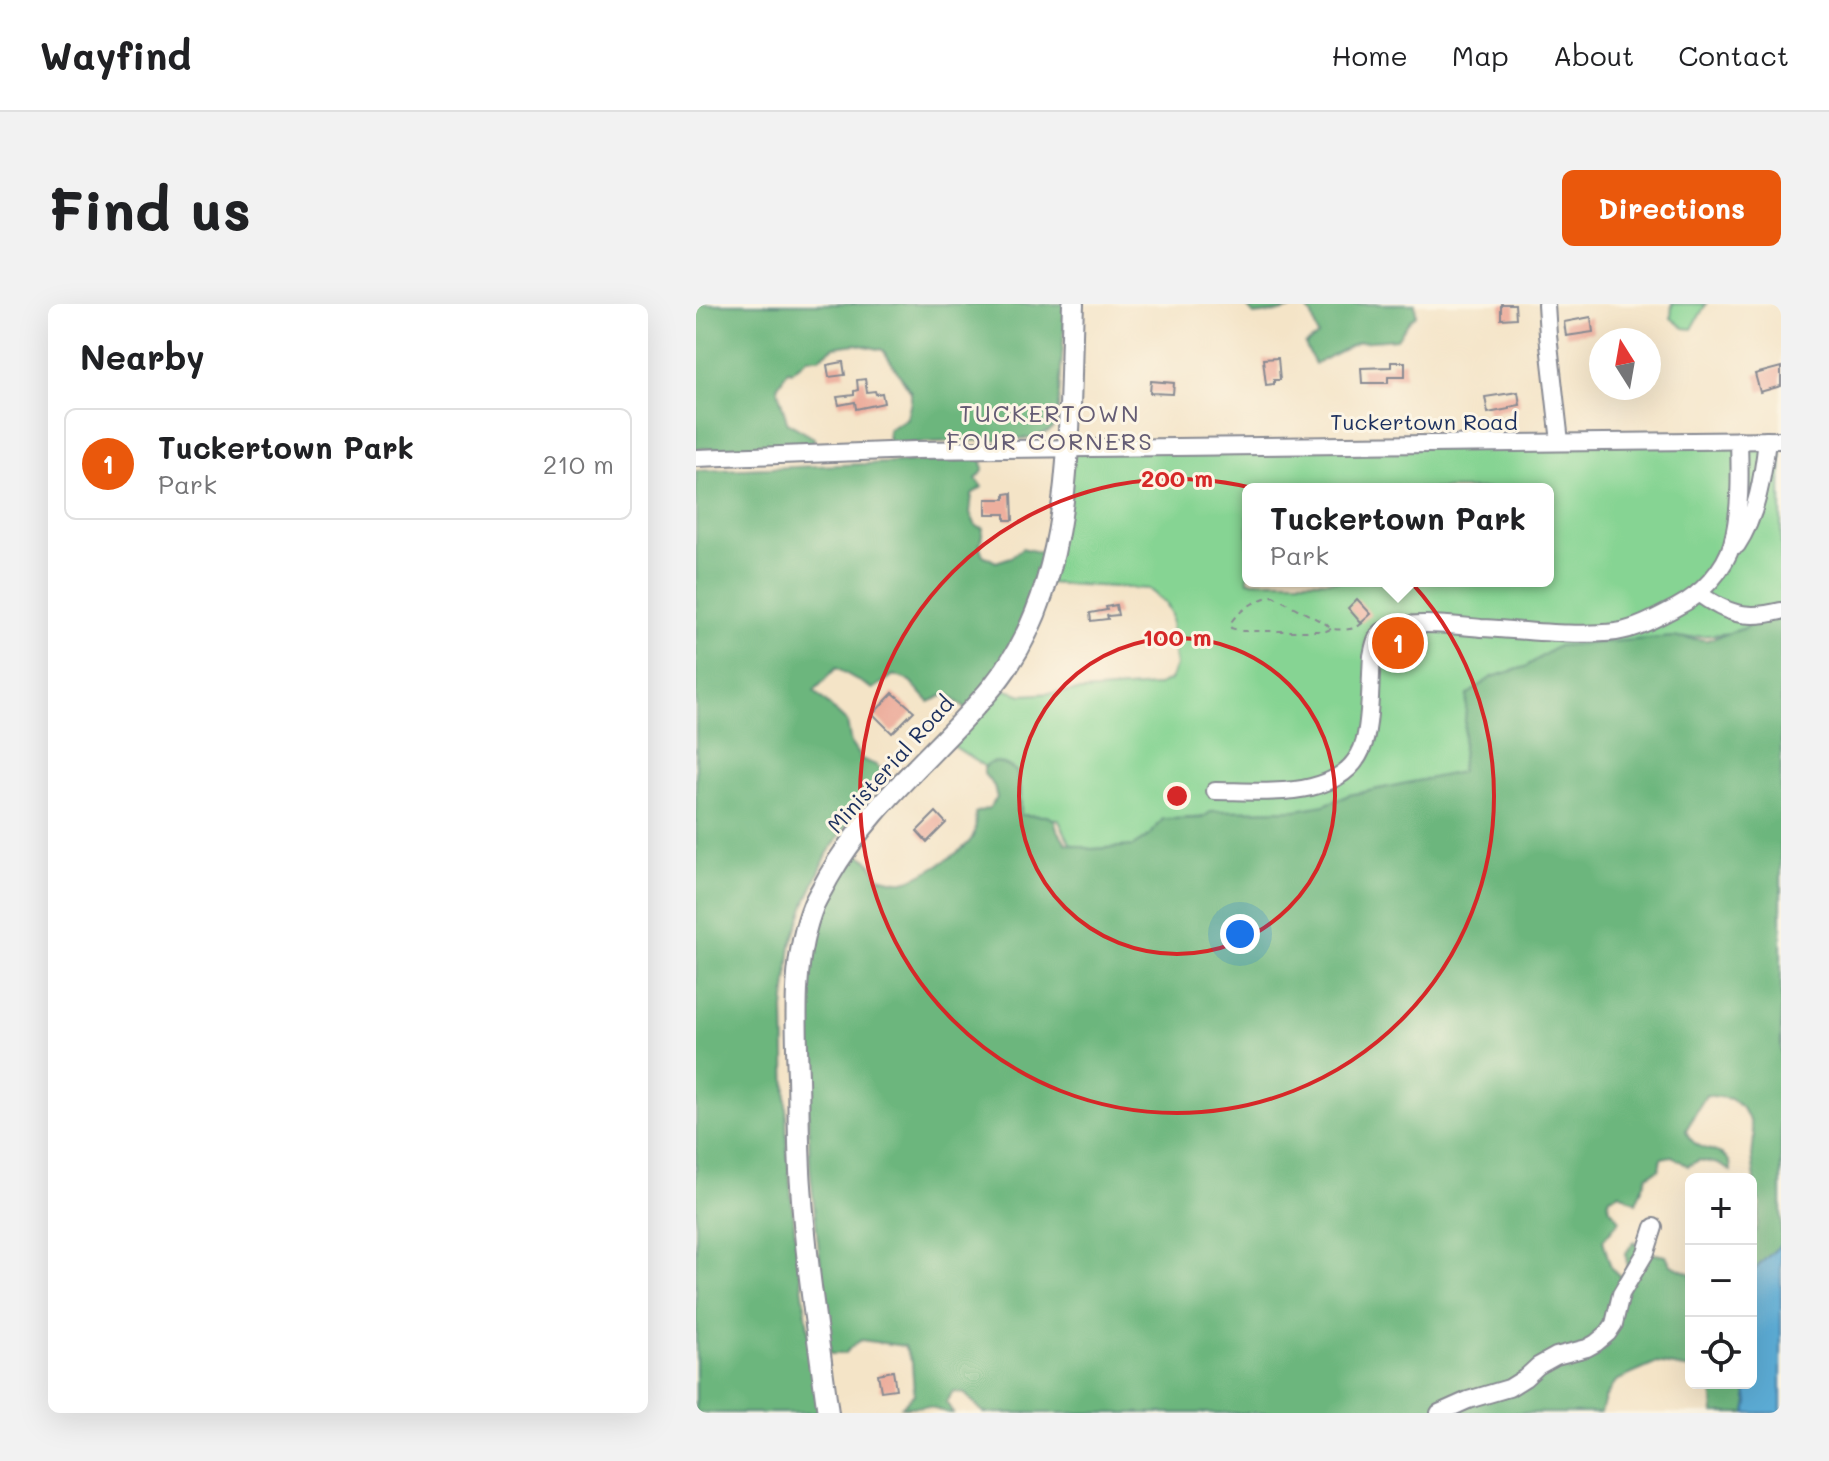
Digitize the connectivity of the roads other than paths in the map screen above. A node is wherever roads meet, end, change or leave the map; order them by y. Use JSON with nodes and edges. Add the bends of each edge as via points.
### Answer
{"nodes":[{"id":1,"x":1073,"y":304,"type":"edge"},
{"id":2,"x":1546,"y":304,"type":"edge"},
{"id":3,"x":1739,"y":440,"type":"junction"},
{"id":4,"x":1774,"y":440,"type":"edge"},
{"id":5,"x":1560,"y":442,"type":"junction"},
{"id":6,"x":1067,"y":450,"type":"junction"},
{"id":7,"x":696,"y":458,"type":"edge"},
{"id":8,"x":1729,"y":551,"type":"junction"},
{"id":9,"x":1698,"y":593,"type":"junction"},
{"id":10,"x":1781,"y":611,"type":"edge"},
{"id":11,"x":1215,"y":791,"type":"dead end"},
{"id":12,"x":1654,"y":1227,"type":"dead end"},
{"id":13,"x":828,"y":1413,"type":"edge"},
{"id":14,"x":1439,"y":1413,"type":"edge"}],
"edges":[{"from":1,"to":6,"type":"main road","name":"Ministerial Road"},
{"from":2,"to":5,"type":"street"},
{"from":3,"to":4,"type":"street","name":"Tuckertown Road"},
{"from":3,"to":5,"type":"street","name":"Tuckertown Road"},
{"from":3,"to":8,"type":"street","via":[[1738,511]]},
{"from":4,"to":8,"type":"street","via":[[1755,505],[1739,544]]},
{"from":5,"to":6,"type":"street","name":"Tuckertown Road"},
{"from":6,"to":7,"type":"street","name":"Tuckertown Road"},
{"from":6,"to":13,"type":"main road","name":"Ministerial Road","via":[[1060,527],[1043,593],[1024,638],[994,686],[848,844],[810,917],[796,1014],[801,1186]]},
{"from":8,"to":9,"type":"street"},
{"from":9,"to":10,"type":"street","via":[[1742,615]]},
{"from":9,"to":11,"type":"street","via":[[1666,613],[1617,632],[1443,625],[1387,629],[1374,647],[1366,733],[1350,767],[1336,779],[1290,791]]},
{"from":12,"to":14,"type":"street","via":[[1608,1333],[1538,1366],[1509,1388]]}]}
